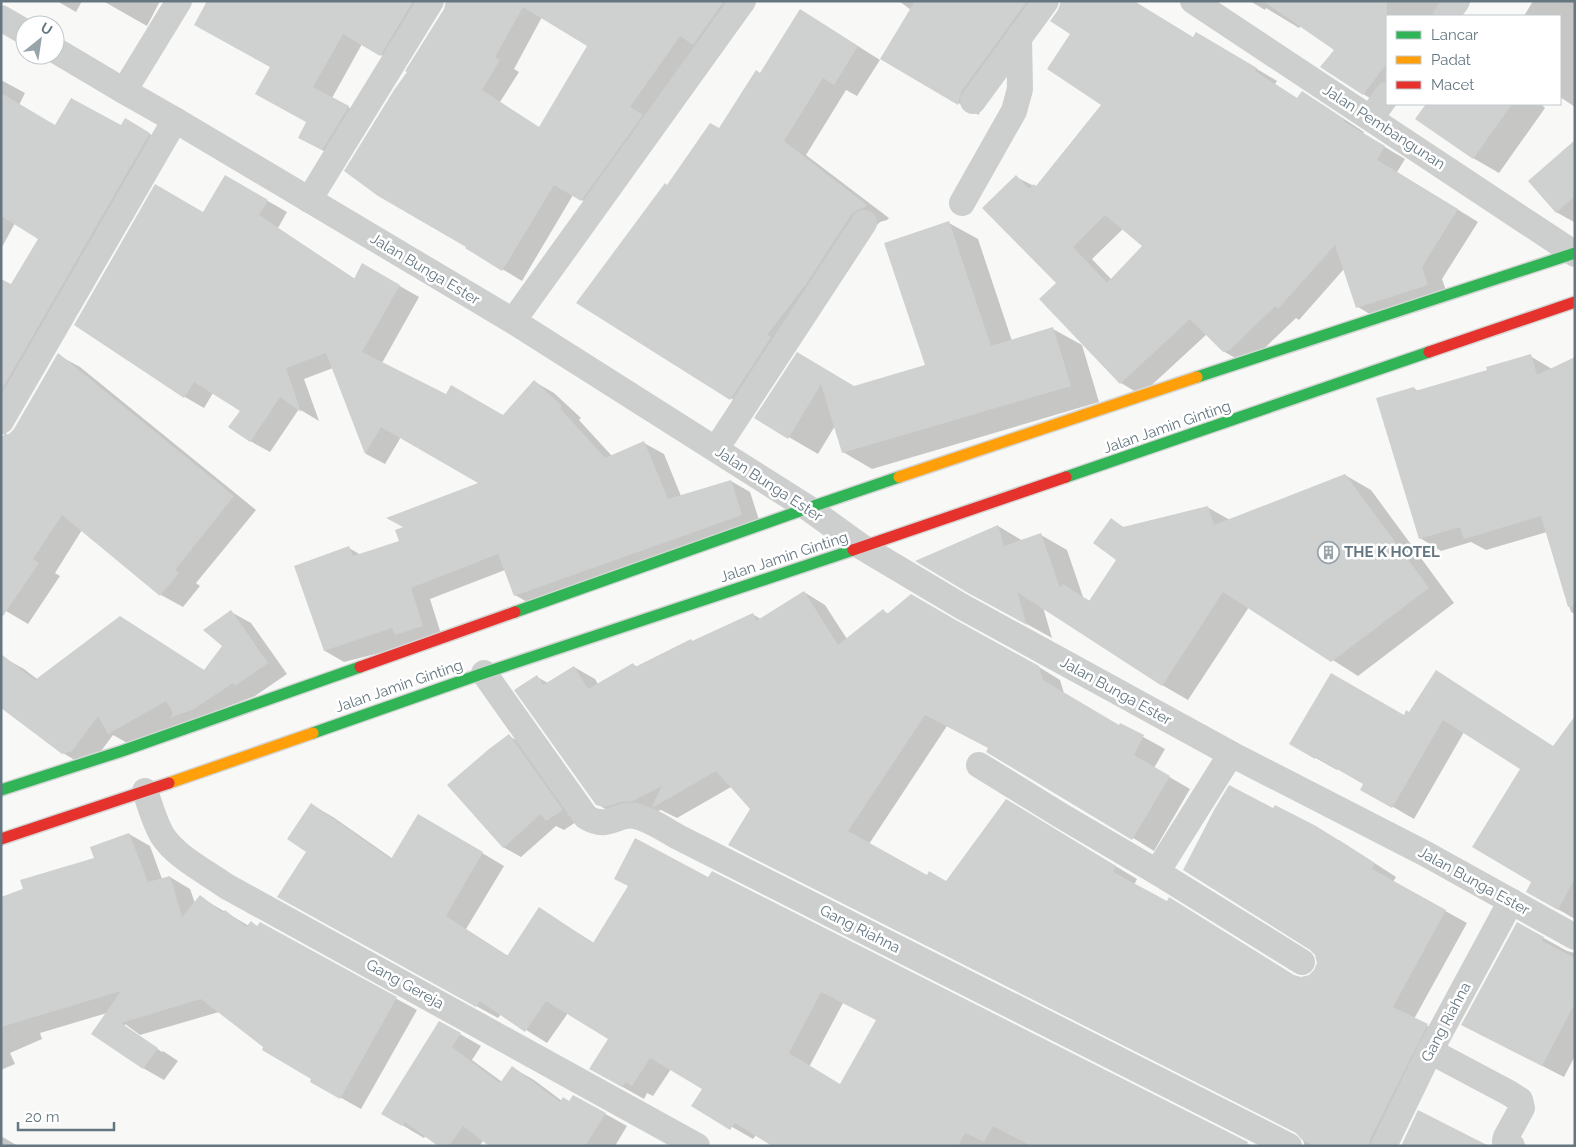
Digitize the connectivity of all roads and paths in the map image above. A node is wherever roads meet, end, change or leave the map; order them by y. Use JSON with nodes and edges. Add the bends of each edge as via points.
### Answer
{"nodes":[{"id":1,"x":179,"y":1,"type":"edge"},
{"id":2,"x":431,"y":1,"type":"edge"},
{"id":3,"x":743,"y":1,"type":"edge"},
{"id":4,"x":1046,"y":1,"type":"edge"},
{"id":5,"x":1193,"y":1,"type":"edge"},
{"id":6,"x":1457,"y":1,"type":"edge"},
{"id":7,"x":1447,"y":15,"type":"edge"},
{"id":8,"x":1,"y":18,"type":"edge"},
{"id":9,"x":15,"y":26,"type":"edge"},
{"id":10,"x":1019,"y":37,"type":"junction"},
{"id":11,"x":65,"y":56,"type":"edge"},
{"id":12,"x":124,"y":91,"type":"junction"},
{"id":13,"x":1386,"y":97,"type":"edge"},
{"id":14,"x":973,"y":100,"type":"dead end"},
{"id":15,"x":1371,"y":118,"type":"junction"},
{"id":16,"x":175,"y":120,"type":"junction"},
{"id":17,"x":309,"y":200,"type":"junction"},
{"id":18,"x":962,"y":203,"type":"dead end"},
{"id":19,"x":864,"y":223,"type":"dead end"},
{"id":20,"x":1575,"y":253,"type":"edge"},
{"id":21,"x":1575,"y":302,"type":"edge"},
{"id":22,"x":513,"y":321,"type":"junction"},
{"id":23,"x":1,"y":421,"type":"edge"},
{"id":24,"x":716,"y":449,"type":"junction"},
{"id":25,"x":808,"y":508,"type":"junction"},
{"id":26,"x":862,"y":547,"type":"junction"},
{"id":27,"x":484,"y":673,"type":"junction"},
{"id":28,"x":1231,"y":754,"type":"junction"},
{"id":29,"x":979,"y":766,"type":"dead end"},
{"id":30,"x":1,"y":790,"type":"edge"},
{"id":31,"x":145,"y":791,"type":"junction"},
{"id":32,"x":1,"y":839,"type":"edge"},
{"id":33,"x":1158,"y":872,"type":"junction"},
{"id":34,"x":1511,"y":901,"type":"junction"},
{"id":35,"x":1575,"y":937,"type":"edge"},
{"id":36,"x":1302,"y":962,"type":"dead end"},
{"id":37,"x":1430,"y":1051,"type":"junction"},
{"id":38,"x":697,"y":1146,"type":"edge"},
{"id":39,"x":1289,"y":1146,"type":"edge"},
{"id":40,"x":1384,"y":1146,"type":"edge"},
{"id":41,"x":1512,"y":1146,"type":"edge"}],
"edges":[{"from":1,"to":12,"type":"street"},
{"from":2,"to":17,"type":"street"},
{"from":3,"to":22,"type":"street"},
{"from":4,"to":10,"type":"street"},
{"from":5,"to":15,"type":"street","name":"Jalan Pembangunan"},
{"from":6,"to":7,"type":"street"},
{"from":8,"to":9,"type":"street"},
{"from":10,"to":14,"type":"street"},
{"from":10,"to":18,"type":"street","via":[[1020,90],[1014,111]]},
{"from":11,"to":12,"type":"street","name":"Jalan Bunga Ester"},
{"from":12,"to":16,"type":"street","name":"Jalan Bunga Ester"},
{"from":13,"to":15,"type":"street"},
{"from":15,"to":20,"type":"street","name":"Jalan Pembangunan"},
{"from":16,"to":17,"type":"street","name":"Jalan Bunga Ester"},
{"from":16,"to":23,"type":"street"},
{"from":17,"to":22,"type":"street","name":"Jalan Bunga Ester"},
{"from":19,"to":24,"type":"street"},
{"from":20,"to":25,"type":"main road","name":"Jalan Jamin Ginting"},
{"from":21,"to":26,"type":"main road","name":"Jalan Jamin Ginting"},
{"from":22,"to":24,"type":"street","name":"Jalan Bunga Ester"},
{"from":24,"to":25,"type":"street","name":"Jalan Bunga Ester"},
{"from":25,"to":26,"type":"street","name":"Jalan Bunga Ester"},
{"from":25,"to":30,"type":"main road","name":"Jalan Jamin Ginting","via":[[291,692]]},
{"from":26,"to":27,"type":"main road","name":"Jalan Jamin Ginting"},
{"from":26,"to":28,"type":"street","name":"Jalan Bunga Ester","via":[[961,606]]},
{"from":27,"to":31,"type":"main road","name":"Jalan Jamin Ginting"},
{"from":27,"to":39,"type":"street","name":"Gang Riahna","via":[[586,817],[599,823],[634,815],[650,822]]},
{"from":28,"to":33,"type":"street"},
{"from":28,"to":34,"type":"street","name":"Jalan Bunga Ester"},
{"from":29,"to":33,"type":"street"},
{"from":31,"to":32,"type":"main road","name":"Jalan Jamin Ginting"},
{"from":31,"to":38,"type":"street","name":"Gang Gereja","via":[[163,836],[174,849],[226,886]]},
{"from":33,"to":36,"type":"street"},
{"from":34,"to":35,"type":"street","name":"Jalan Bunga Ester"},
{"from":34,"to":37,"type":"street","name":"Gang Riahna"},
{"from":37,"to":40,"type":"street","name":"Gang Riahna"},
{"from":37,"to":41,"type":"street","via":[[1520,1100],[1522,1108],[1505,1141]]}]}
